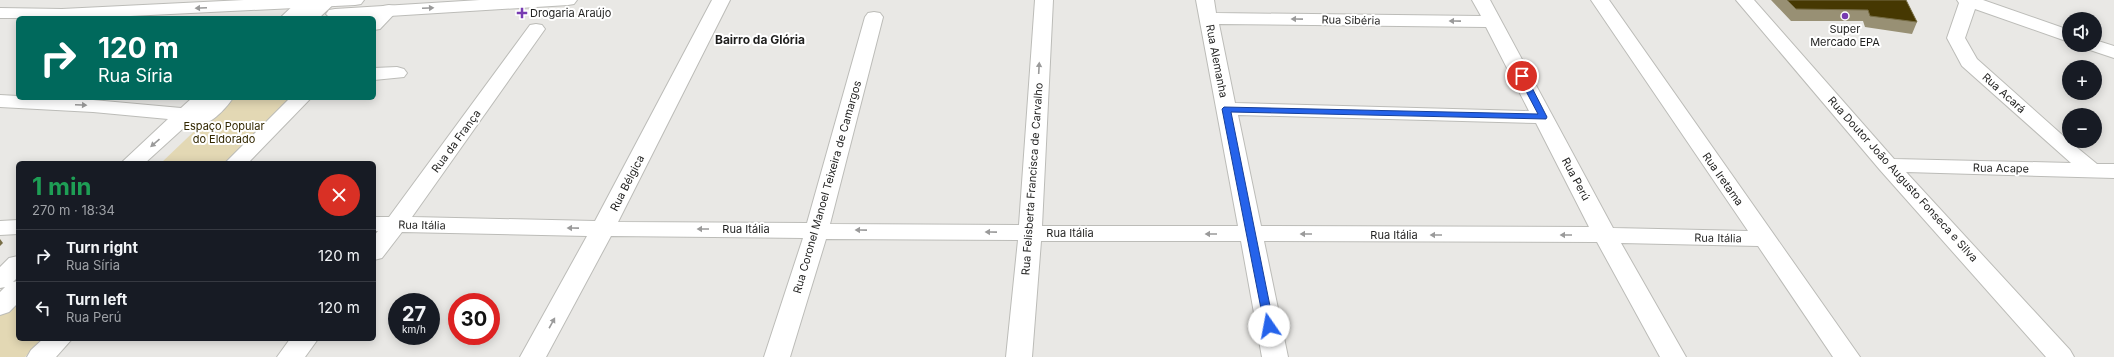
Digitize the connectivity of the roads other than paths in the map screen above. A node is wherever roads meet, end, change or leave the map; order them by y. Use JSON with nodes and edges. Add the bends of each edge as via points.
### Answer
{"nodes":[{"id":1,"x":355,"y":0,"type":"edge"},
{"id":2,"x":568,"y":0,"type":"edge"},
{"id":3,"x":1044,"y":0,"type":"edge"},
{"id":4,"x":1481,"y":0,"type":"edge"},
{"id":5,"x":1600,"y":0,"type":"edge"},
{"id":6,"x":1745,"y":0,"type":"edge"},
{"id":7,"x":1968,"y":0,"type":"edge"},
{"id":8,"x":328,"y":1,"type":"edge"},
{"id":9,"x":720,"y":3,"type":"edge"},
{"id":10,"x":309,"y":9,"type":"edge"},
{"id":11,"x":1207,"y":9,"type":"edge"},
{"id":12,"x":389,"y":10,"type":"junction"},
{"id":13,"x":0,"y":13,"type":"edge"},
{"id":14,"x":292,"y":16,"type":"edge"},
{"id":15,"x":874,"y":17,"type":"dead end"},
{"id":16,"x":1494,"y":22,"type":"junction"},
{"id":17,"x":376,"y":23,"type":"edge"},
{"id":18,"x":0,"y":26,"type":"edge"},
{"id":19,"x":16,"y":26,"type":"edge"},
{"id":20,"x":536,"y":29,"type":"dead end"},
{"id":21,"x":2062,"y":34,"type":"edge"},
{"id":22,"x":2102,"y":48,"type":"edge"},
{"id":23,"x":2114,"y":52,"type":"edge"},
{"id":24,"x":397,"y":73,"type":"dead end"},
{"id":25,"x":376,"y":74,"type":"edge"},
{"id":26,"x":20,"y":100,"type":"edge"},
{"id":27,"x":202,"y":100,"type":"edge"},
{"id":28,"x":221,"y":100,"type":"edge"},
{"id":29,"x":299,"y":100,"type":"edge"},
{"id":30,"x":1226,"y":109,"type":"junction"},
{"id":31,"x":186,"y":115,"type":"junction"},
{"id":32,"x":1543,"y":117,"type":"junction"},
{"id":33,"x":134,"y":161,"type":"edge"},
{"id":34,"x":156,"y":161,"type":"edge"},
{"id":35,"x":238,"y":161,"type":"edge"},
{"id":36,"x":1888,"y":165,"type":"junction"},
{"id":37,"x":2091,"y":170,"type":"junction"},
{"id":38,"x":2114,"y":171,"type":"edge"},
{"id":39,"x":385,"y":224,"type":"edge"},
{"id":40,"x":16,"y":227,"type":"edge"},
{"id":41,"x":0,"y":228,"type":"edge"},
{"id":42,"x":603,"y":229,"type":"junction"},
{"id":43,"x":817,"y":230,"type":"junction"},
{"id":44,"x":1030,"y":233,"type":"junction"},
{"id":45,"x":1250,"y":234,"type":"junction"},
{"id":46,"x":1606,"y":236,"type":"junction"},
{"id":47,"x":1765,"y":239,"type":"junction"},
{"id":48,"x":376,"y":247,"type":"edge"},
{"id":49,"x":16,"y":266,"type":"edge"},
{"id":50,"x":0,"y":280,"type":"edge"},
{"id":51,"x":16,"y":291,"type":"edge"},
{"id":52,"x":0,"y":306,"type":"edge"},
{"id":53,"x":57,"y":341,"type":"edge"},
{"id":54,"x":303,"y":341,"type":"edge"},
{"id":55,"x":2062,"y":356,"type":"edge"},
{"id":56,"x":40,"y":357,"type":"edge"},
{"id":57,"x":290,"y":357,"type":"edge"},
{"id":58,"x":533,"y":357,"type":"edge"},
{"id":59,"x":777,"y":357,"type":"edge"},
{"id":60,"x":1019,"y":357,"type":"edge"},
{"id":61,"x":1275,"y":357,"type":"edge"},
{"id":62,"x":1673,"y":357,"type":"edge"},
{"id":63,"x":1847,"y":357,"type":"edge"}],
"edges":[{"from":1,"to":8,"type":"street"},
{"from":12,"to":2,"type":"street","one_way":true},
{"from":44,"to":3,"type":"street","name":"Rua Felisberta Francisca de Carvalho","one_way":true},
{"from":4,"to":16,"type":"street","name":"Rua Perú"},
{"from":5,"to":47,"type":"street","name":"Rua Iretama"},
{"from":6,"to":36,"type":"street","name":"Rua Doutor João Augusto Fonseca e Silva"},
{"from":7,"to":21,"type":"street"},
{"from":7,"to":37,"type":"street","name":"Rua Acará","via":[[1956,38],[1969,62]]},
{"from":8,"to":10,"type":"street"},
{"from":9,"to":42,"type":"street","name":"Rua Bélgica"},
{"from":10,"to":12,"type":"street"},
{"from":10,"to":13,"type":"street","one_way":true},
{"from":10,"to":14,"type":"street"},
{"from":16,"to":11,"type":"street","name":"Rua Sibéria","one_way":true},
{"from":11,"to":30,"type":"street","name":"Rua Alemanha"},
{"from":12,"to":17,"type":"street"},
{"from":15,"to":43,"type":"street","name":"Rua Coronel Manoel Teixeira de Camargos"},
{"from":16,"to":32,"type":"street","name":"Rua Perú"},
{"from":18,"to":19,"type":"street"},
{"from":20,"to":39,"type":"street","name":"Rua da França"},
{"from":22,"to":23,"type":"street"},
{"from":24,"to":25,"type":"street"},
{"from":26,"to":31,"type":"street","one_way":true},
{"from":27,"to":31,"type":"street"},
{"from":28,"to":34,"type":"street"},
{"from":29,"to":35,"type":"street"},
{"from":30,"to":32,"type":"street"},
{"from":30,"to":45,"type":"street","name":"Rua Alemanha"},
{"from":31,"to":33,"type":"street","one_way":true},
{"from":32,"to":46,"type":"street","name":"Rua Perú"},
{"from":36,"to":37,"type":"street","name":"Rua Acape"},
{"from":36,"to":55,"type":"street","name":"Rua Doutor João Augusto Fonseca e Silva"},
{"from":37,"to":38,"type":"street","name":"Rua Acape"},
{"from":42,"to":39,"type":"street","name":"Rua Itália","one_way":true},
{"from":39,"to":48,"type":"street","name":"Rua da França"},
{"from":40,"to":41,"type":"street"},
{"from":43,"to":42,"type":"street","name":"Rua Itália","one_way":true},
{"from":58,"to":42,"type":"street","name":"Rua Bélgica","one_way":true},
{"from":44,"to":43,"type":"street","name":"Rua Itália","one_way":true},
{"from":43,"to":59,"type":"street","name":"Rua Coronel Manoel Teixeira de Camargos"},
{"from":45,"to":44,"type":"street","name":"Rua Itália","one_way":true},
{"from":44,"to":60,"type":"street","name":"Rua Felisberta Francisca de Carvalho"},
{"from":46,"to":45,"type":"street","name":"Rua Itália","one_way":true},
{"from":45,"to":61,"type":"street","name":"Rua Alemanha"},
{"from":46,"to":47,"type":"street","name":"Rua Itália"},
{"from":46,"to":62,"type":"street","name":"Rua Perú"},
{"from":47,"to":63,"type":"street","name":"Rua Iretama"},
{"from":49,"to":50,"type":"street"},
{"from":51,"to":52,"type":"street"},
{"from":53,"to":56,"type":"street"},
{"from":54,"to":57,"type":"street"}]}
